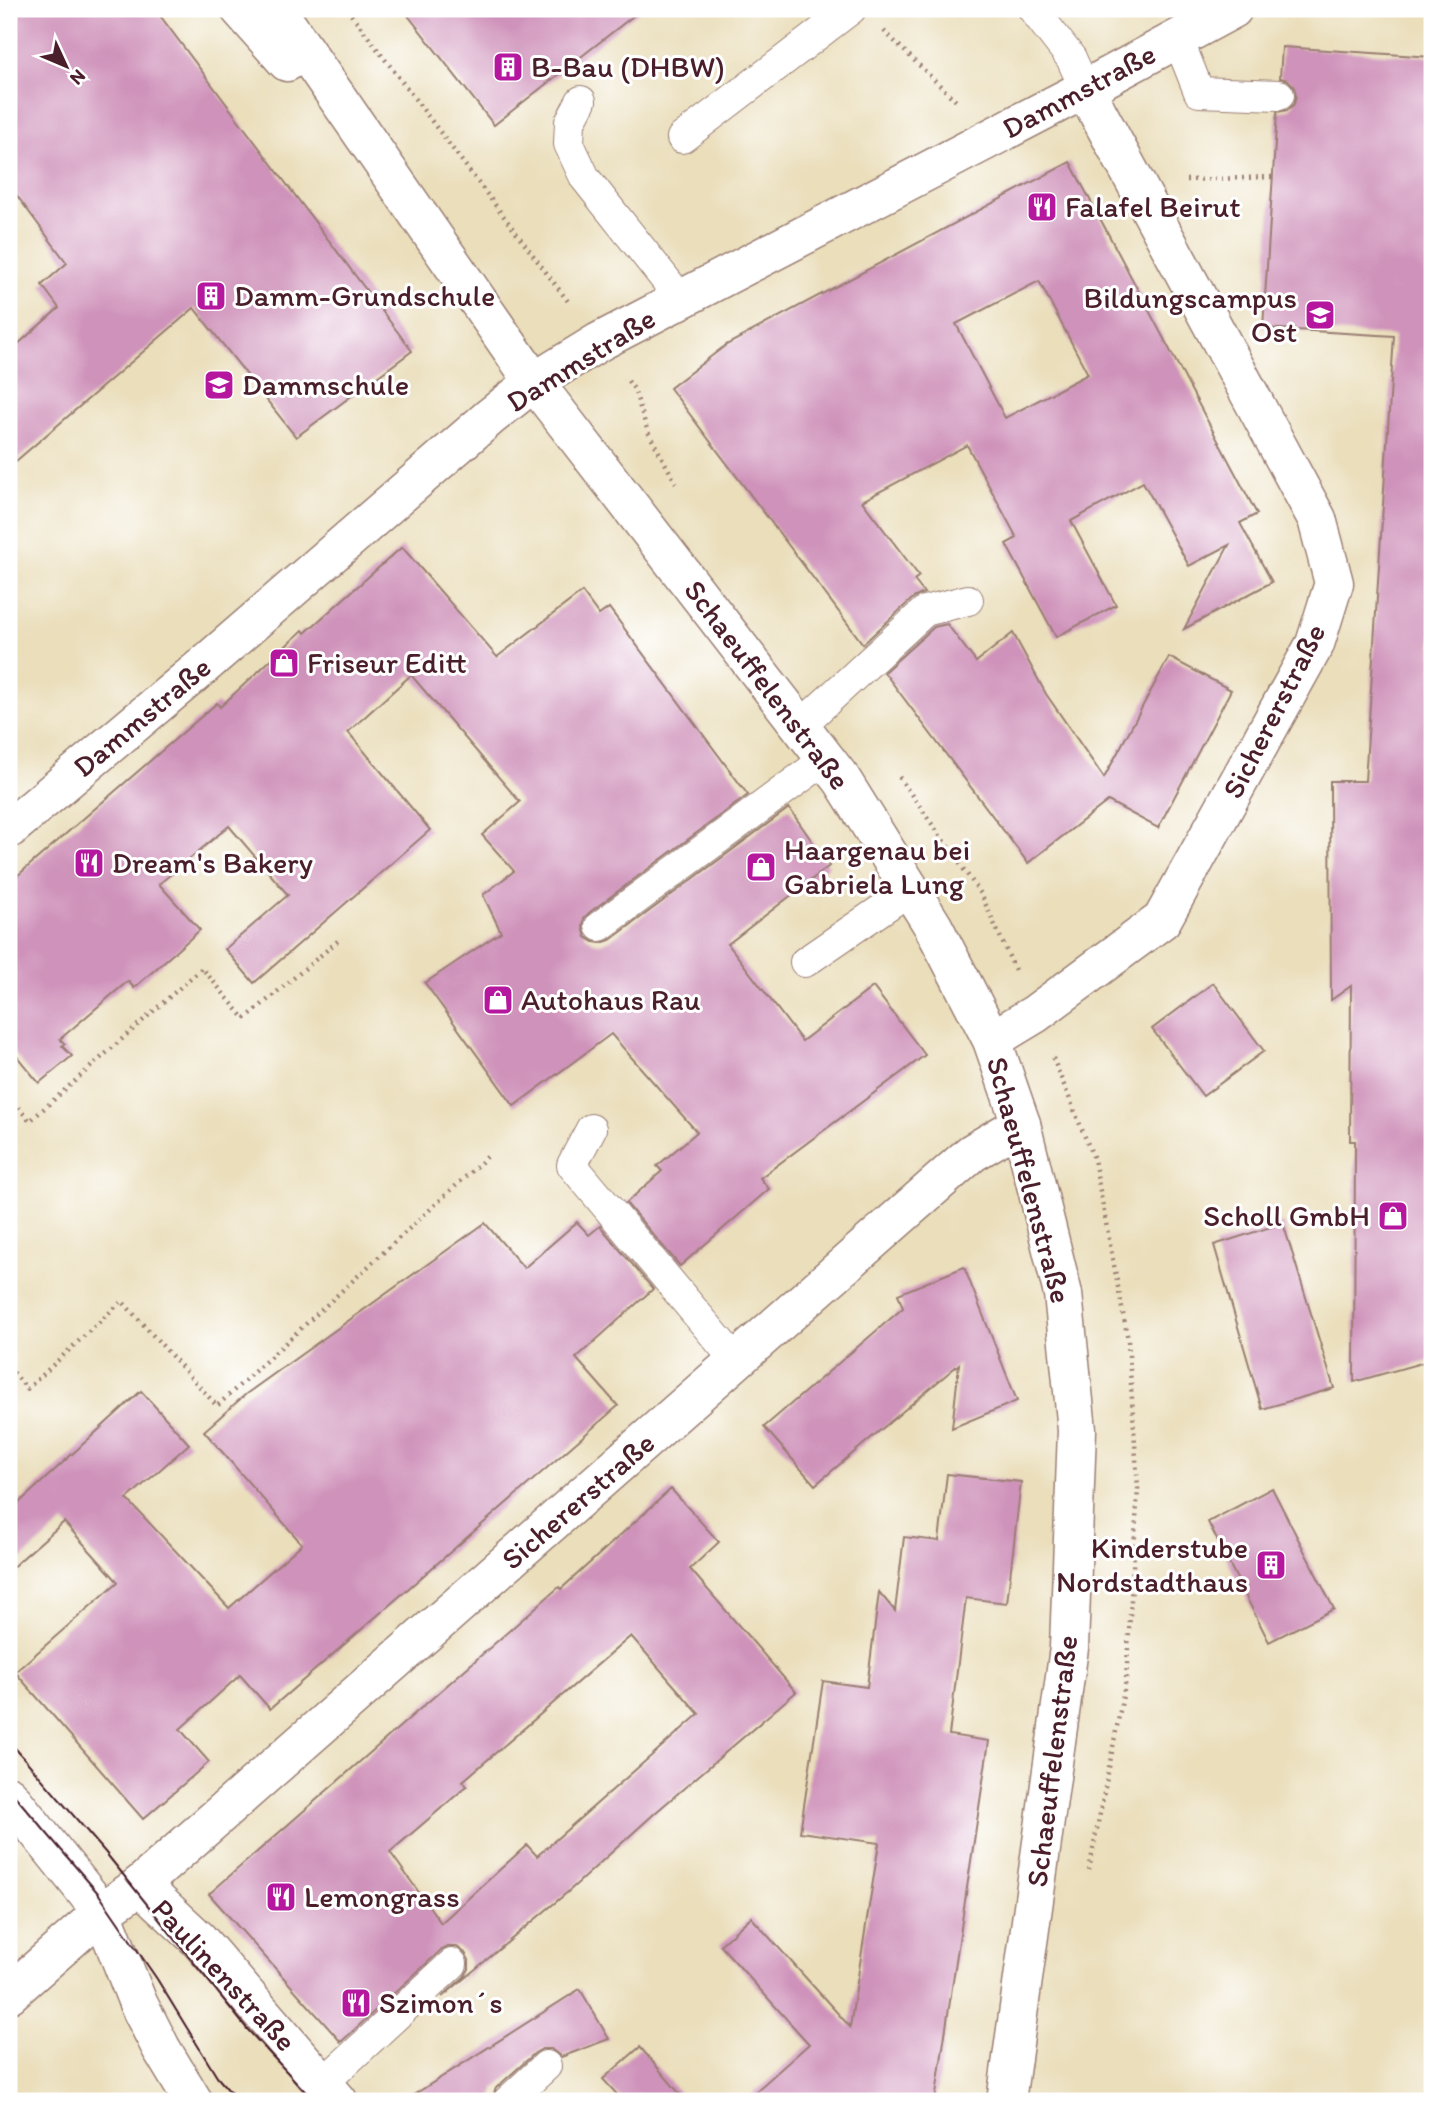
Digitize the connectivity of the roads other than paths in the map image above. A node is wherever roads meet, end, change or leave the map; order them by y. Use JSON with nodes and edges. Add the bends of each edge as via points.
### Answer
{"nodes":[{"id":1,"x":240,"y":9,"type":"edge"},
{"id":2,"x":276,"y":9,"type":"edge"},
{"id":3,"x":851,"y":9,"type":"edge"},
{"id":4,"x":1033,"y":9,"type":"edge"},
{"id":5,"x":1233,"y":9,"type":"edge"},
{"id":6,"x":1178,"y":39,"type":"junction"},
{"id":7,"x":1085,"y":89,"type":"junction"},
{"id":8,"x":1279,"y":95,"type":"dead end"},
{"id":9,"x":581,"y":101,"type":"dead end"},
{"id":10,"x":682,"y":138,"type":"dead end"},
{"id":11,"x":399,"y":190,"type":"junction"},
{"id":12,"x":681,"y":299,"type":"junction"},
{"id":13,"x":534,"y":382,"type":"junction"},
{"id":14,"x":968,"y":600,"type":"dead end"},
{"id":15,"x":800,"y":726,"type":"junction"},
{"id":16,"x":825,"y":759,"type":"junction"},
{"id":17,"x":9,"y":829,"type":"edge"},
{"id":18,"x":910,"y":890,"type":"junction"},
{"id":19,"x":600,"y":926,"type":"dead end"},
{"id":20,"x":805,"y":962,"type":"dead end"},
{"id":21,"x":992,"y":1040,"type":"junction"},
{"id":22,"x":1021,"y":1124,"type":"junction"},
{"id":23,"x":591,"y":1129,"type":"dead end"},
{"id":24,"x":736,"y":1362,"type":"junction"},
{"id":25,"x":9,"y":1796,"type":"edge"},
{"id":26,"x":140,"y":1885,"type":"junction"},
{"id":27,"x":102,"y":1912,"type":"junction"},
{"id":28,"x":452,"y":1965,"type":"dead end"},
{"id":29,"x":9,"y":1994,"type":"edge"},
{"id":30,"x":546,"y":2066,"type":"dead end"},
{"id":31,"x":331,"y":2092,"type":"edge"},
{"id":32,"x":193,"y":2101,"type":"edge"},
{"id":33,"x":508,"y":2101,"type":"edge"},
{"id":34,"x":1006,"y":2101,"type":"edge"}],
"edges":[{"from":1,"to":11,"type":"street","name":"Schaeuffelenstraße"},
{"from":2,"to":11,"type":"street","name":"Schaeuffelenstraße"},
{"from":3,"to":10,"type":"lane"},
{"from":4,"to":7,"type":"lane","via":[[1071,58]]},
{"from":5,"to":6,"type":"street","name":"Dammstraße"},
{"from":6,"to":7,"type":"street","name":"Dammstraße"},
{"from":6,"to":8,"type":"lane","via":[[1199,92]]},
{"from":7,"to":12,"type":"street","name":"Dammstraße"},
{"from":7,"to":21,"type":"street","name":"Sichererstraße","via":[[1317,519],[1334,583],[1315,644],[1162,920],[1035,1014]]},
{"from":9,"to":12,"type":"lane","via":[[569,122],[569,144],[585,178]]},
{"from":11,"to":13,"type":"street","name":"Schaeuffelenstraße"},
{"from":12,"to":13,"type":"street","name":"Dammstraße"},
{"from":13,"to":15,"type":"street","name":"Schaeuffelenstraße"},
{"from":13,"to":17,"type":"street","name":"Dammstraße"},
{"from":14,"to":15,"type":"lane","via":[[925,611]]},
{"from":15,"to":16,"type":"street","name":"Schaeuffelenstraße"},
{"from":16,"to":18,"type":"street","name":"Schaeuffelenstraße"},
{"from":16,"to":19,"type":"lane"},
{"from":18,"to":20,"type":"lane"},
{"from":18,"to":21,"type":"street","name":"Schaeuffelenstraße"},
{"from":21,"to":22,"type":"street","name":"Schaeuffelenstraße"},
{"from":22,"to":24,"type":"street","name":"Sichererstraße","via":[[972,1153]]},
{"from":22,"to":34,"type":"street","name":"Schaeuffelenstraße","via":[[1063,1294],[1077,1430],[1069,1648]]},
{"from":23,"to":24,"type":"lane","via":[[572,1164]]},
{"from":24,"to":26,"type":"street","name":"Sichererstraße"},
{"from":25,"to":27,"type":"street","name":"Paulinenstraße"},
{"from":26,"to":27,"type":"street","name":"Paulinenstraße"},
{"from":26,"to":31,"type":"street","name":"Paulinenstraße","via":[[198,1939]]},
{"from":27,"to":29,"type":"street"},
{"from":27,"to":32,"type":"street","name":"Paulinenstraße","via":[[138,2003]]},
{"from":28,"to":31,"type":"lane"},
{"from":30,"to":33,"type":"lane"}]}
